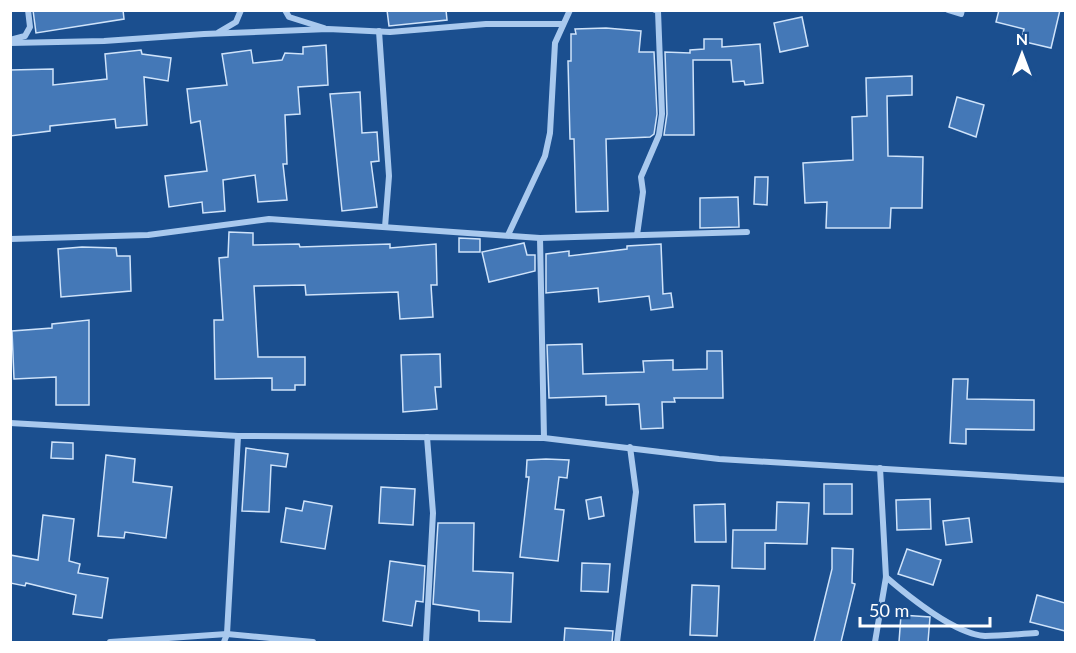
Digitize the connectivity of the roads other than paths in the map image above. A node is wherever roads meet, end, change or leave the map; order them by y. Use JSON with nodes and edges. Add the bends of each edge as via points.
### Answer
{"nodes":[{"id":1,"x":28,"y":10,"type":"edge"},
{"id":2,"x":242,"y":10,"type":"edge"},
{"id":3,"x":285,"y":10,"type":"edge"},
{"id":4,"x":570,"y":10,"type":"edge"},
{"id":5,"x":662,"y":10,"type":"edge"},
{"id":6,"x":948,"y":10,"type":"edge"},
{"id":7,"x":962,"y":10,"type":"edge"},
{"id":8,"x":656,"y":11,"type":"edge"},
{"id":9,"x":563,"y":24,"type":"junction"},
{"id":10,"x":328,"y":29,"type":"junction"},
{"id":11,"x":379,"y":31,"type":"junction"},
{"id":12,"x":217,"y":33,"type":"junction"},
{"id":13,"x":10,"y":42,"type":"edge"},
{"id":14,"x":386,"y":227,"type":"junction"},
{"id":15,"x":747,"y":232,"type":"dead end"},
{"id":16,"x":508,"y":235,"type":"junction"},
{"id":17,"x":637,"y":235,"type":"junction"},
{"id":18,"x":10,"y":238,"type":"edge"},
{"id":19,"x":540,"y":238,"type":"junction"},
{"id":20,"x":10,"y":423,"type":"edge"},
{"id":21,"x":238,"y":436,"type":"junction"},
{"id":22,"x":427,"y":437,"type":"junction"},
{"id":23,"x":544,"y":438,"type":"junction"},
{"id":24,"x":630,"y":447,"type":"junction"},
{"id":25,"x":880,"y":468,"type":"junction"},
{"id":26,"x":1065,"y":480,"type":"edge"},
{"id":27,"x":886,"y":577,"type":"junction"},
{"id":28,"x":1036,"y":633,"type":"dead end"},
{"id":29,"x":227,"y":634,"type":"junction"},
{"id":30,"x":110,"y":642,"type":"edge"},
{"id":31,"x":224,"y":642,"type":"edge"},
{"id":32,"x":313,"y":642,"type":"edge"},
{"id":33,"x":426,"y":642,"type":"edge"},
{"id":34,"x":617,"y":642,"type":"edge"},
{"id":35,"x":875,"y":642,"type":"edge"}],
"edges":[{"from":1,"to":13,"type":"street","via":[[30,27],[25,36]]},
{"from":2,"to":12,"type":"street","via":[[236,21]]},
{"from":3,"to":10,"type":"street","via":[[289,17]]},
{"from":4,"to":9,"type":"street"},
{"from":5,"to":8,"type":"street"},
{"from":6,"to":7,"type":"street","via":[[961,14]]},
{"from":8,"to":17,"type":"street","via":[[662,114],[659,135],[641,177],[643,192]]},
{"from":9,"to":11,"type":"street"},
{"from":9,"to":16,"type":"street","via":[[555,43],[545,156]]},
{"from":10,"to":11,"type":"street"},
{"from":10,"to":12,"type":"street"},
{"from":11,"to":14,"type":"street","via":[[389,176]]},
{"from":12,"to":13,"type":"street","via":[[104,41]]},
{"from":14,"to":16,"type":"street"},
{"from":14,"to":18,"type":"street","via":[[269,219],[148,234]]},
{"from":15,"to":17,"type":"street"},
{"from":16,"to":19,"type":"street"},
{"from":17,"to":19,"type":"street"},
{"from":19,"to":23,"type":"street"},
{"from":20,"to":21,"type":"street"},
{"from":21,"to":22,"type":"street"},
{"from":21,"to":29,"type":"street"},
{"from":22,"to":23,"type":"street"},
{"from":22,"to":33,"type":"street","via":[[434,513]]},
{"from":23,"to":24,"type":"street"},
{"from":24,"to":25,"type":"street","via":[[719,459]]},
{"from":24,"to":34,"type":"street","via":[[636,492]]},
{"from":25,"to":26,"type":"street"},
{"from":25,"to":27,"type":"street"},
{"from":27,"to":28,"type":"street","via":[[916,602],[971,633]]},
{"from":27,"to":35,"type":"street"},
{"from":29,"to":30,"type":"street"},
{"from":29,"to":31,"type":"street"},
{"from":29,"to":32,"type":"street"}]}
